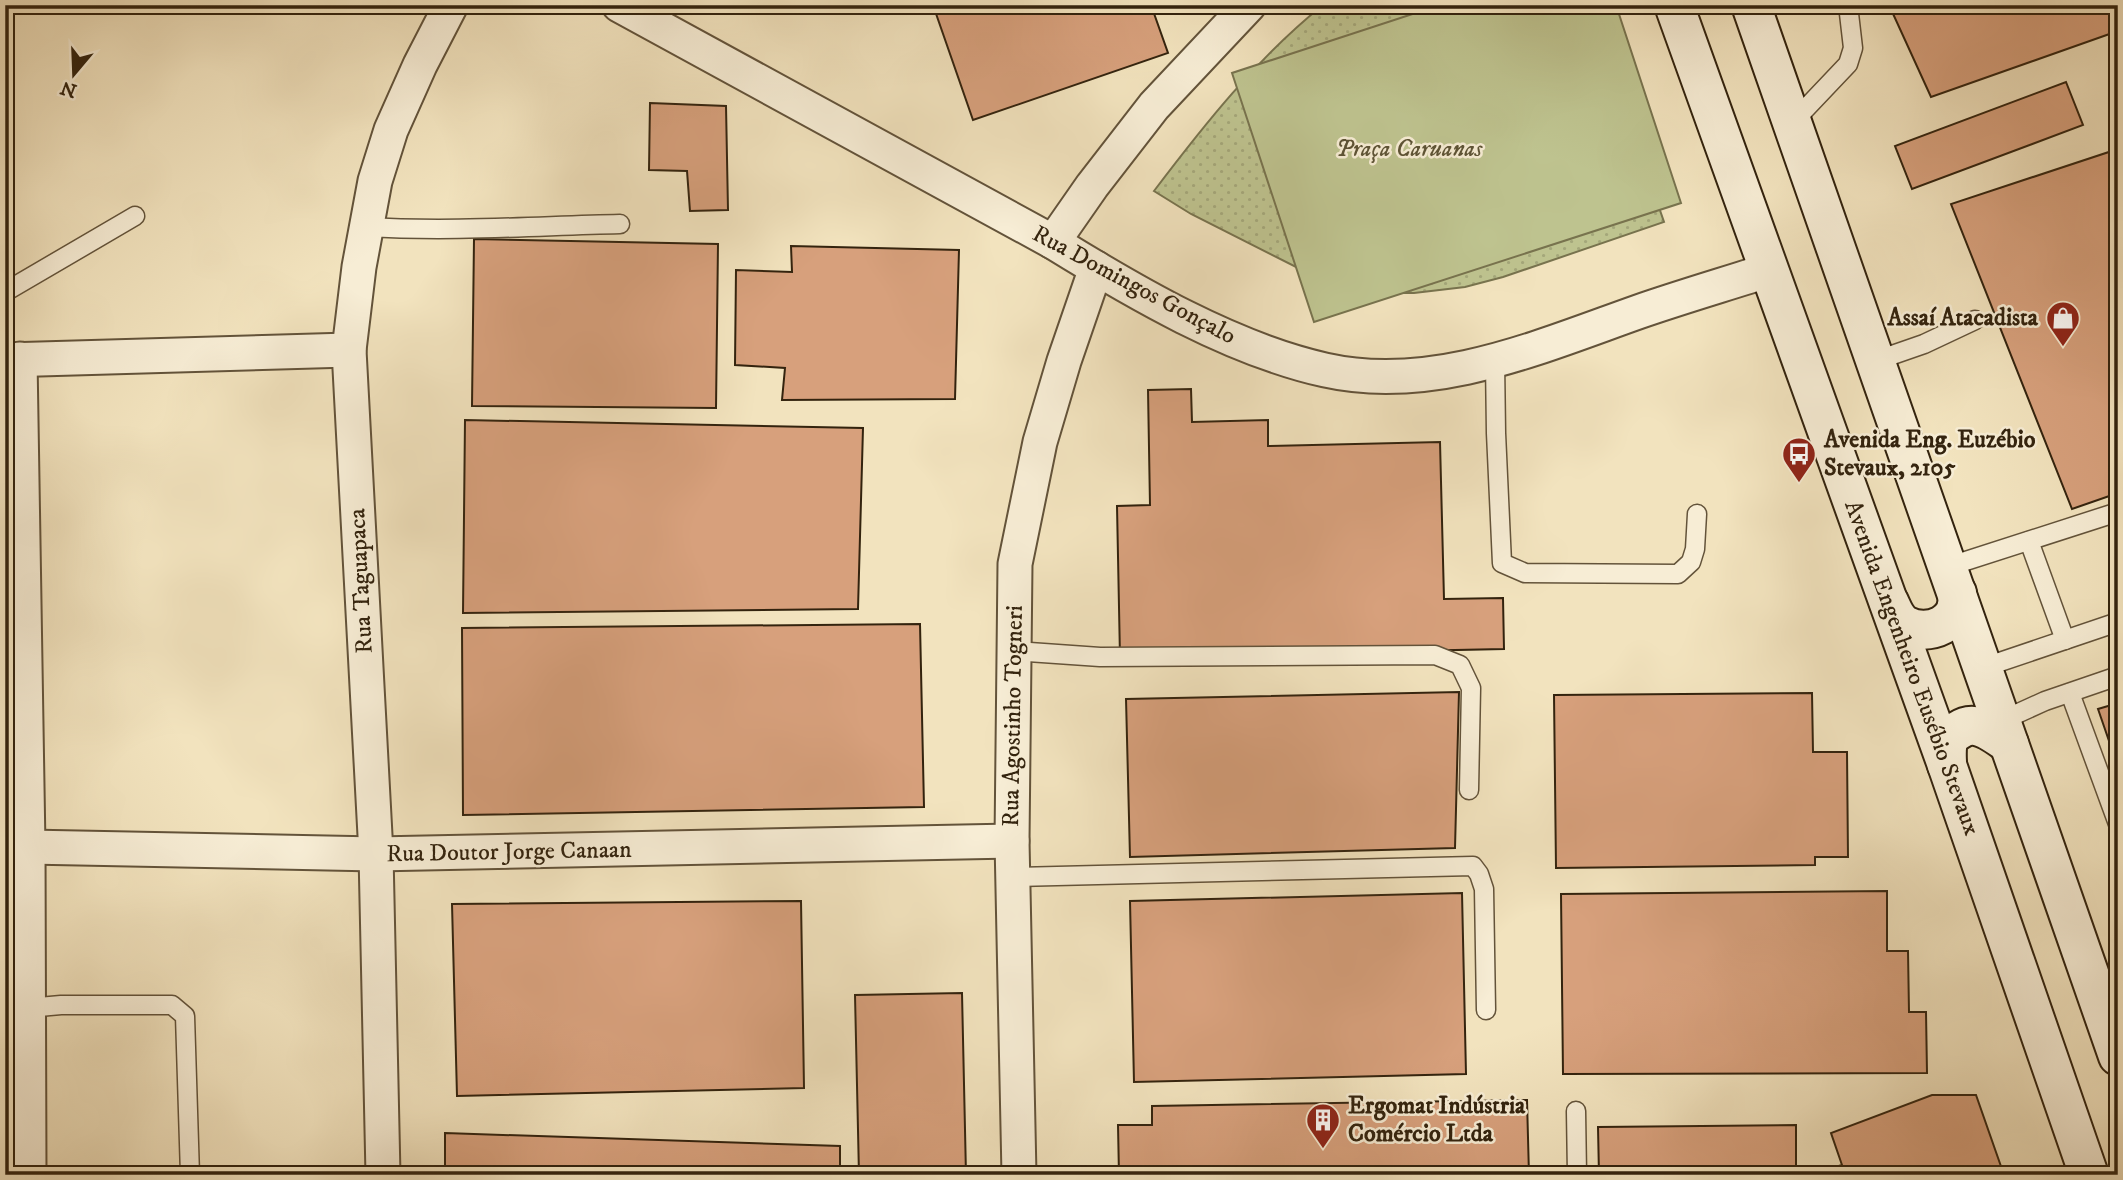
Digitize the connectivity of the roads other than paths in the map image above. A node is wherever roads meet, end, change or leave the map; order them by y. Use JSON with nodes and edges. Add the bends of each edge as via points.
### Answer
{"nodes":[{"id":1,"x":451,"y":5,"type":"edge"},
{"id":2,"x":619,"y":5,"type":"edge"},
{"id":3,"x":1249,"y":5,"type":"edge"},
{"id":4,"x":1674,"y":5,"type":"edge"},
{"id":5,"x":1751,"y":5,"type":"edge"},
{"id":6,"x":1848,"y":5,"type":"edge"},
{"id":7,"x":1792,"y":123,"type":"junction"},
{"id":8,"x":135,"y":216,"type":"dead end"},
{"id":9,"x":620,"y":224,"type":"dead end"},
{"id":10,"x":366,"y":227,"type":"junction"},
{"id":11,"x":1052,"y":242,"type":"junction"},
{"id":12,"x":1096,"y":268,"type":"junction"},
{"id":13,"x":1769,"y":270,"type":"junction"},
{"id":14,"x":5,"y":292,"type":"edge"},
{"id":15,"x":1975,"y":320,"type":"dead end"},
{"id":16,"x":349,"y":350,"type":"junction"},
{"id":17,"x":13,"y":359,"type":"edge"},
{"id":18,"x":1495,"y":361,"type":"junction"},
{"id":19,"x":1875,"y":361,"type":"junction"},
{"id":20,"x":2118,"y":512,"type":"edge"},
{"id":21,"x":1697,"y":514,"type":"dead end"},
{"id":22,"x":2029,"y":541,"type":"junction"},
{"id":23,"x":14,"y":573,"type":"edge"},
{"id":24,"x":1952,"y":580,"type":"junction"},
{"id":25,"x":1889,"y":602,"type":"junction"},
{"id":26,"x":2118,"y":622,"type":"edge"},
{"id":27,"x":2065,"y":640,"type":"junction"},
{"id":28,"x":1014,"y":651,"type":"junction"},
{"id":29,"x":1982,"y":668,"type":"junction"},
{"id":30,"x":2118,"y":676,"type":"edge"},
{"id":31,"x":2070,"y":692,"type":"junction"},
{"id":32,"x":2005,"y":733,"type":"junction"},
{"id":33,"x":1947,"y":765,"type":"junction"},
{"id":34,"x":1469,"y":790,"type":"dead end"},
{"id":35,"x":2118,"y":824,"type":"edge"},
{"id":36,"x":1012,"y":841,"type":"junction"},
{"id":37,"x":17,"y":846,"type":"edge"},
{"id":38,"x":376,"y":854,"type":"junction"},
{"id":39,"x":1013,"y":877,"type":"junction"},
{"id":40,"x":28,"y":1008,"type":"junction"},
{"id":41,"x":1486,"y":1010,"type":"dead end"},
{"id":42,"x":2118,"y":1056,"type":"edge"},
{"id":43,"x":1576,"y":1111,"type":"dead end"},
{"id":44,"x":29,"y":1175,"type":"edge"},
{"id":45,"x":190,"y":1175,"type":"edge"},
{"id":46,"x":383,"y":1175,"type":"edge"},
{"id":47,"x":1019,"y":1175,"type":"edge"},
{"id":48,"x":1577,"y":1175,"type":"edge"},
{"id":49,"x":2089,"y":1175,"type":"edge"}],
"edges":[{"from":1,"to":10,"type":"street","name":"Rua Taguapaca","via":[[391,130]]},
{"from":2,"to":11,"type":"street","name":"Rua Domingos Gonçalo"},
{"from":3,"to":11,"type":"street","via":[[1154,106]]},
{"from":4,"to":13,"type":"main road","name":"Avenida Engenheiro Eusébio Stevaux"},
{"from":5,"to":7,"type":"main road"},
{"from":6,"to":7,"type":"lane","via":[[1853,48],[1848,64]]},
{"from":7,"to":19,"type":"main road"},
{"from":8,"to":14,"type":"lane"},
{"from":9,"to":10,"type":"lane","via":[[496,230]]},
{"from":10,"to":16,"type":"street","name":"Rua Taguapaca"},
{"from":11,"to":12,"type":"street","name":"Rua Domingos Gonçalo"},
{"from":12,"to":18,"type":"street","name":"Rua Domingos Gonçalo","via":[[1241,342],[1325,370],[1401,376]]},
{"from":12,"to":28,"type":"street","name":"Rua Agostinho Togneri","via":[[1063,361],[1030,488],[1015,564]]},
{"from":13,"to":18,"type":"street","name":"Rua Domingos Gonçalo"},
{"from":13,"to":25,"type":"main road","name":"Avenida Engenheiro Eusébio Stevaux"},
{"from":15,"to":19,"type":"lane"},
{"from":16,"to":17,"type":"street"},
{"from":16,"to":38,"type":"street","name":"Rua Taguapaca"},
{"from":17,"to":23,"type":"street"},
{"from":18,"to":21,"type":"lane","via":[[1502,563],[1525,573],[1678,573],[1691,562]]},
{"from":19,"to":24,"type":"main road"},
{"from":20,"to":22,"type":"lane"},
{"from":22,"to":24,"type":"lane"},
{"from":22,"to":27,"type":"lane"},
{"from":23,"to":37,"type":"street"},
{"from":24,"to":25,"type":"main road","via":[[1959,604],[1943,625],[1916,629],[1903,624]]},
{"from":24,"to":29,"type":"main road"},
{"from":25,"to":33,"type":"main road","name":"Avenida Engenheiro Eusébio Stevaux"},
{"from":26,"to":27,"type":"lane"},
{"from":27,"to":29,"type":"lane"},
{"from":28,"to":34,"type":"lane","via":[[1100,657],[1436,655],[1461,664],[1471,688]]},
{"from":28,"to":36,"type":"street","name":"Rua Agostinho Togneri"},
{"from":29,"to":32,"type":"main road"},
{"from":30,"to":31,"type":"lane"},
{"from":31,"to":32,"type":"lane","via":[[2045,701]]},
{"from":31,"to":35,"type":"lane"},
{"from":32,"to":33,"type":"main road","via":[[1966,726],[1947,744]]},
{"from":32,"to":42,"type":"main road"},
{"from":33,"to":49,"type":"main road","name":"Avenida Engenheiro Eusébio Stevaux"},
{"from":36,"to":38,"type":"street","name":"Rua Doutor Jorge Canaan"},
{"from":36,"to":39,"type":"street","name":"Rua Agostinho Togneri"},
{"from":37,"to":38,"type":"street","name":"Rua Doutor Jorge Canaan"},
{"from":37,"to":40,"type":"street"},
{"from":38,"to":46,"type":"street","name":"Rua Taguapaca"},
{"from":39,"to":41,"type":"lane","via":[[1473,866],[1484,889]]},
{"from":39,"to":47,"type":"street","name":"Rua Agostinho Togneri"},
{"from":40,"to":44,"type":"street"},
{"from":40,"to":45,"type":"lane","via":[[172,1005],[185,1016]]},
{"from":43,"to":48,"type":"lane"}]}
